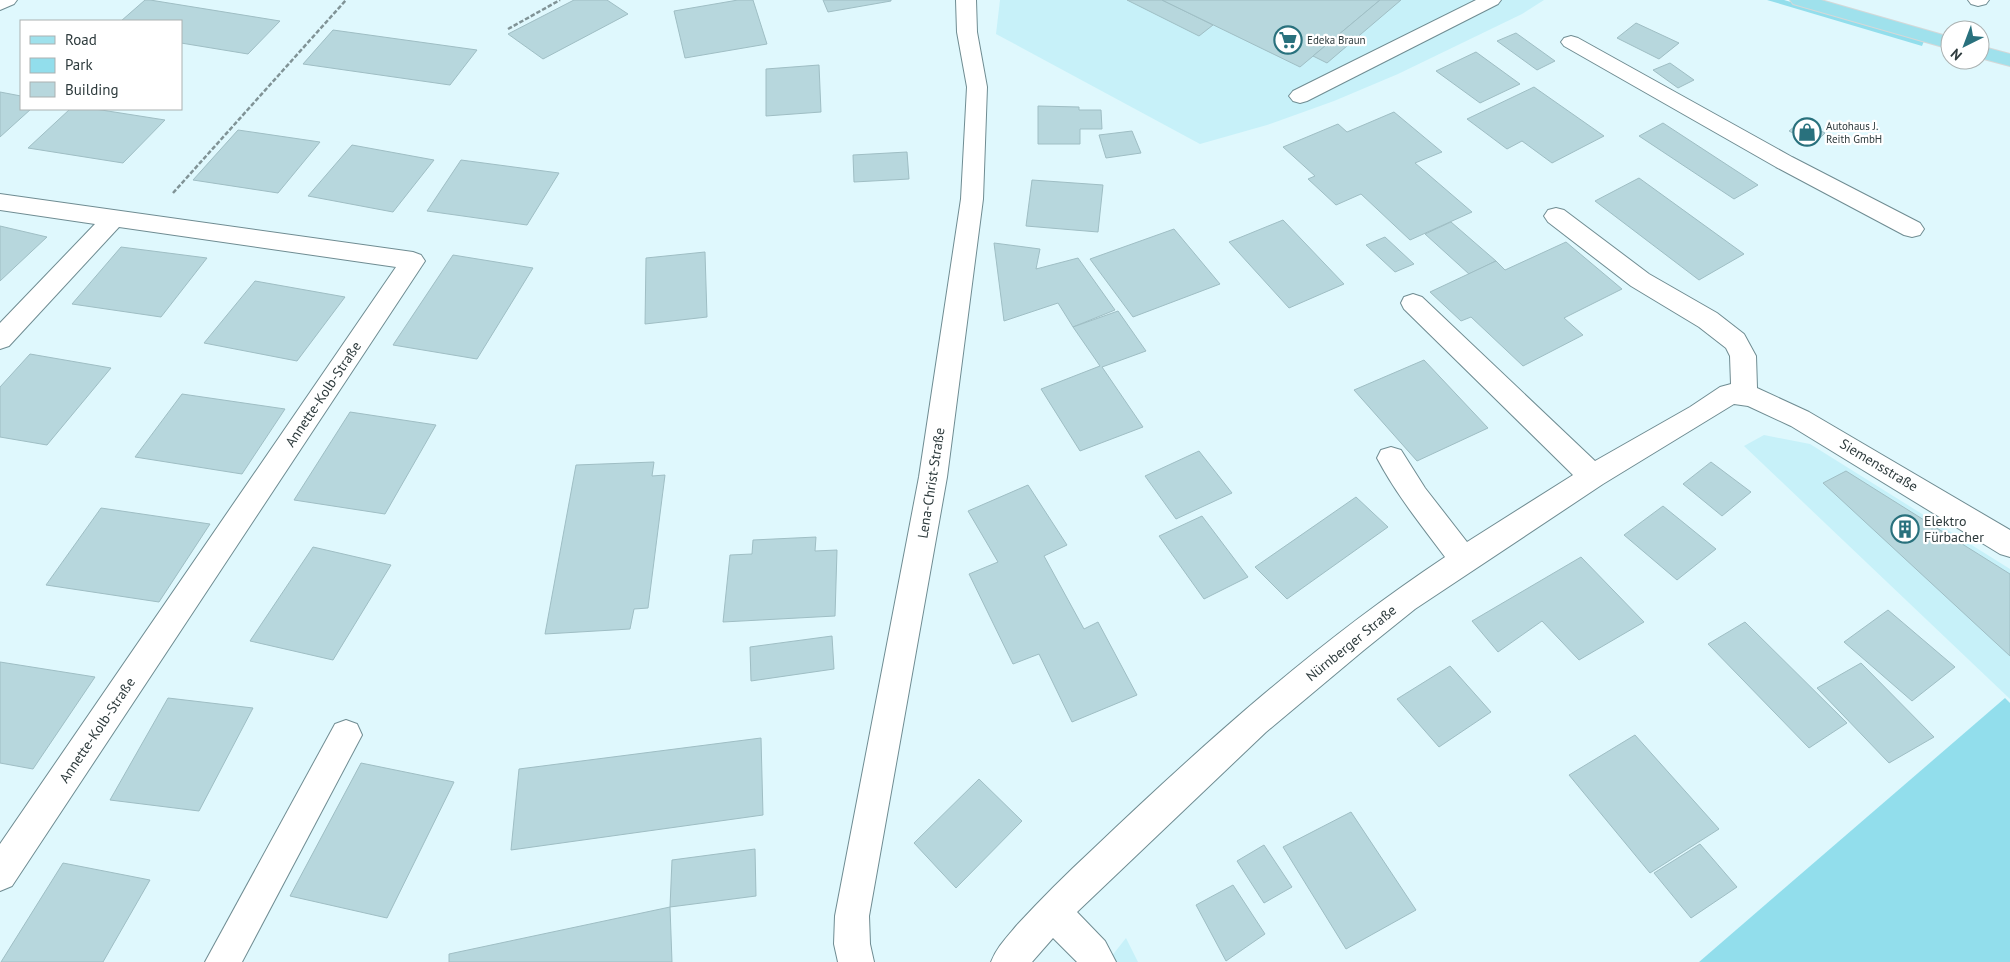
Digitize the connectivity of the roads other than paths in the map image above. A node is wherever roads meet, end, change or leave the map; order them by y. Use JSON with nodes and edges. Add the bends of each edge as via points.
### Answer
{"nodes":[{"id":1,"x":7,"y":0,"type":"edge"},
{"id":2,"x":966,"y":0,"type":"edge"},
{"id":3,"x":1491,"y":0,"type":"edge"},
{"id":4,"x":1800,"y":0,"type":"edge"},
{"id":5,"x":1832,"y":0,"type":"edge"},
{"id":6,"x":0,"y":4,"type":"edge"},
{"id":7,"x":1940,"y":32,"type":"edge"},
{"id":8,"x":1940,"y":40,"type":"edge"},
{"id":9,"x":1571,"y":42,"type":"dead end"},
{"id":10,"x":1990,"y":46,"type":"edge"},
{"id":11,"x":2010,"y":51,"type":"edge"},
{"id":12,"x":1990,"y":55,"type":"edge"},
{"id":13,"x":2010,"y":60,"type":"edge"},
{"id":14,"x":1300,"y":96,"type":"dead end"},
{"id":15,"x":0,"y":202,"type":"edge"},
{"id":16,"x":1556,"y":216,"type":"dead end"},
{"id":17,"x":113,"y":219,"type":"junction"},
{"id":18,"x":1912,"y":229,"type":"dead end"},
{"id":19,"x":1413,"y":303,"type":"dead end"},
{"id":20,"x":0,"y":339,"type":"edge"},
{"id":21,"x":1744,"y":394,"type":"junction"},
{"id":22,"x":1391,"y":458,"type":"dead end"},
{"id":23,"x":1593,"y":476,"type":"junction"},
{"id":24,"x":2010,"y":545,"type":"edge"},
{"id":25,"x":1464,"y":560,"type":"junction"},
{"id":26,"x":346,"y":735,"type":"dead end"},
{"id":27,"x":0,"y":874,"type":"edge"},
{"id":28,"x":1052,"y":912,"type":"junction"},
{"id":29,"x":223,"y":962,"type":"edge"},
{"id":30,"x":856,"y":962,"type":"edge"},
{"id":31,"x":1009,"y":962,"type":"edge"},
{"id":32,"x":1098,"y":962,"type":"edge"}],
"edges":[{"from":1,"to":6,"type":"street"},
{"from":2,"to":30,"type":"street","name":"Lena-Christ-Straße","via":[[977,87],[972,199],[933,477],[852,916]]},
{"from":3,"to":14,"type":"street"},
{"from":4,"to":8,"type":"main road"},
{"from":5,"to":7,"type":"main road"},
{"from":9,"to":18,"type":"street","via":[[1784,162]]},
{"from":10,"to":11,"type":"main road"},
{"from":12,"to":13,"type":"main road"},
{"from":15,"to":17,"type":"street","name":"Annette-Kolb-Straße"},
{"from":16,"to":21,"type":"street","via":[[1640,280],[1735,340],[1743,356]]},
{"from":17,"to":20,"type":"street"},
{"from":17,"to":27,"type":"street","name":"Annette-Kolb-Straße","via":[[413,261]]},
{"from":19,"to":23,"type":"street"},
{"from":21,"to":23,"type":"street","name":"Nürnberger Straße","via":[[1722,398]]},
{"from":21,"to":24,"type":"street","name":"Siemensstraße","via":[[1827,434]]},
{"from":22,"to":25,"type":"street"},
{"from":23,"to":25,"type":"street","name":"Nürnberger Straße"},
{"from":25,"to":28,"type":"street","name":"Nürnberger Straße","via":[[1352,640],[1255,721]]},
{"from":26,"to":29,"type":"street"},
{"from":28,"to":31,"type":"street","name":"Nürnberger Straße"},
{"from":28,"to":32,"type":"street"}]}
